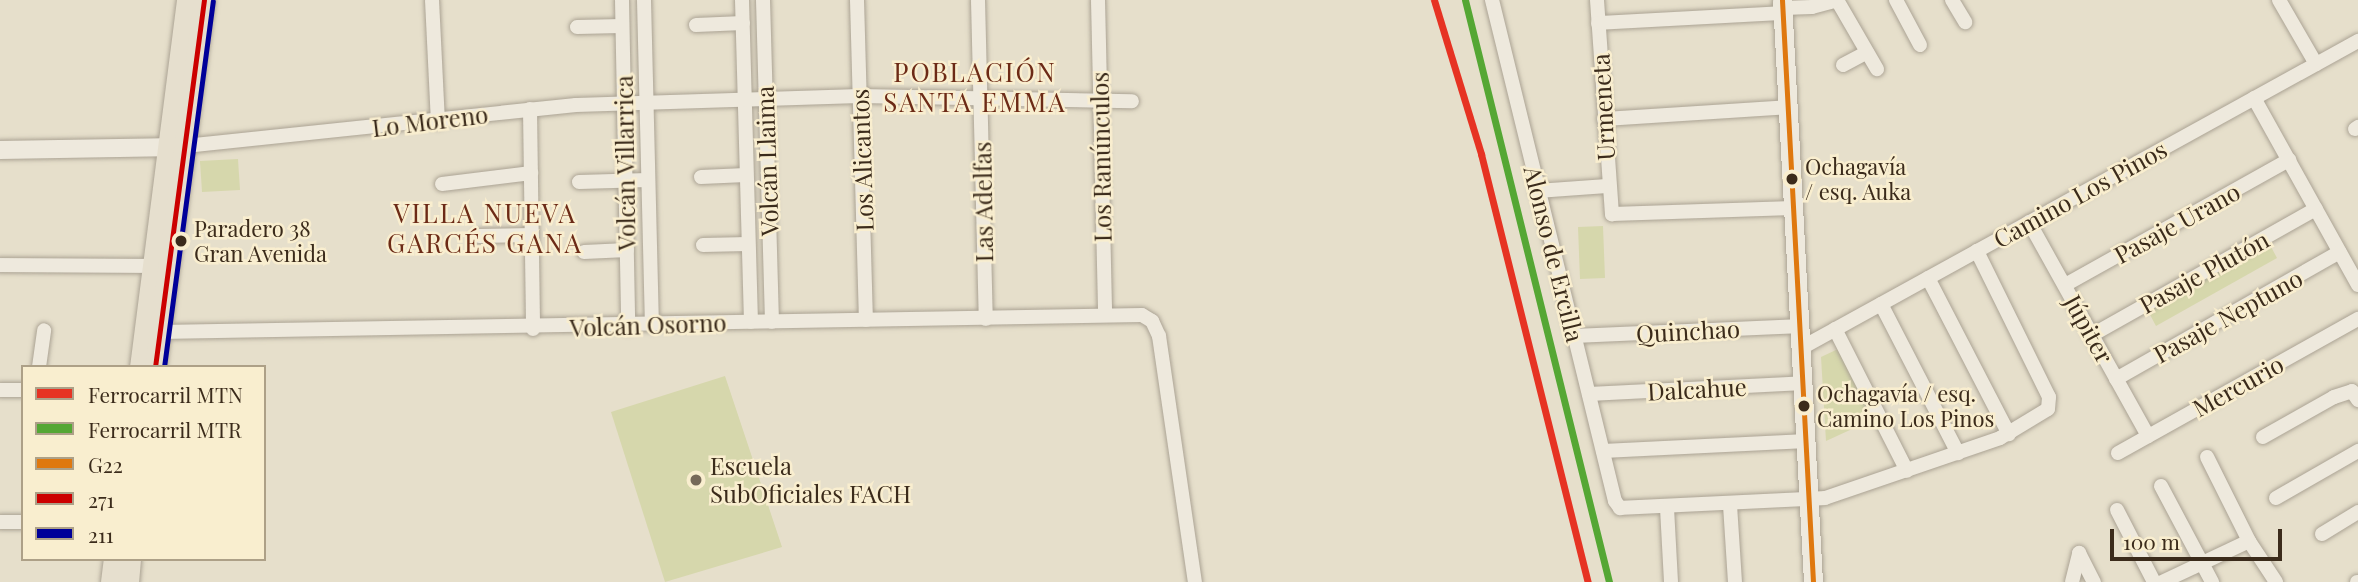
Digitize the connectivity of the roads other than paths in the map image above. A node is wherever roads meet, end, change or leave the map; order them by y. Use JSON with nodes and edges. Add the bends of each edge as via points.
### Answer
{"nodes":[{"id":1,"x":187,"y":0,"type":"edge"},
{"id":2,"x":204,"y":0,"type":"edge"},
{"id":3,"x":432,"y":0,"type":"edge"},
{"id":4,"x":622,"y":0,"type":"edge"},
{"id":5,"x":644,"y":0,"type":"edge"},
{"id":6,"x":742,"y":0,"type":"edge"},
{"id":7,"x":763,"y":0,"type":"edge"},
{"id":8,"x":857,"y":0,"type":"edge"},
{"id":9,"x":978,"y":0,"type":"edge"},
{"id":10,"x":1098,"y":0,"type":"edge"},
{"id":11,"x":1492,"y":0,"type":"edge"},
{"id":12,"x":1597,"y":0,"type":"edge"},
{"id":13,"x":1896,"y":0,"type":"edge"},
{"id":14,"x":1952,"y":0,"type":"edge"},
{"id":15,"x":2285,"y":2,"type":"edge"},
{"id":16,"x":1783,"y":7,"type":"edge"},
{"id":17,"x":1965,"y":22,"type":"dead end"},
{"id":18,"x":743,"y":23,"type":"junction"},
{"id":19,"x":1598,"y":23,"type":"junction"},
{"id":20,"x":696,"y":25,"type":"dead end"},
{"id":21,"x":622,"y":26,"type":"junction"},
{"id":22,"x":577,"y":27,"type":"dead end"},
{"id":23,"x":2358,"y":41,"type":"edge"},
{"id":24,"x":1920,"y":45,"type":"dead end"},
{"id":25,"x":1867,"y":52,"type":"junction"},
{"id":26,"x":2316,"y":64,"type":"junction"},
{"id":27,"x":1843,"y":65,"type":"dead end"},
{"id":28,"x":1877,"y":69,"type":"dead end"},
{"id":29,"x":860,"y":96,"type":"junction"},
{"id":30,"x":745,"y":98,"type":"junction"},
{"id":31,"x":765,"y":98,"type":"junction"},
{"id":32,"x":2254,"y":98,"type":"junction"},
{"id":33,"x":981,"y":99,"type":"junction"},
{"id":34,"x":1100,"y":101,"type":"junction"},
{"id":35,"x":1132,"y":101,"type":"dead end"},
{"id":36,"x":646,"y":102,"type":"junction"},
{"id":37,"x":624,"y":103,"type":"junction"},
{"id":38,"x":1788,"y":107,"type":"junction"},
{"id":39,"x":530,"y":109,"type":"junction"},
{"id":40,"x":1604,"y":118,"type":"junction"},
{"id":41,"x":438,"y":122,"type":"junction"},
{"id":42,"x":177,"y":148,"type":"junction"},
{"id":43,"x":0,"y":150,"type":"edge"},
{"id":44,"x":2288,"y":160,"type":"junction"},
{"id":45,"x":527,"y":173,"type":"junction"},
{"id":46,"x":746,"y":175,"type":"junction"},
{"id":47,"x":701,"y":177,"type":"dead end"},
{"id":48,"x":648,"y":180,"type":"junction"},
{"id":49,"x":625,"y":181,"type":"junction"},
{"id":50,"x":579,"y":182,"type":"dead end"},
{"id":51,"x":442,"y":184,"type":"dead end"},
{"id":52,"x":1607,"y":186,"type":"junction"},
{"id":53,"x":1537,"y":191,"type":"junction"},
{"id":54,"x":1793,"y":208,"type":"junction"},
{"id":55,"x":2316,"y":209,"type":"junction"},
{"id":56,"x":2029,"y":222,"type":"junction"},
{"id":57,"x":528,"y":235,"type":"junction"},
{"id":58,"x":479,"y":236,"type":"dead end"},
{"id":59,"x":748,"y":244,"type":"junction"},
{"id":60,"x":703,"y":245,"type":"dead end"},
{"id":61,"x":627,"y":250,"type":"junction"},
{"id":62,"x":1977,"y":251,"type":"junction"},
{"id":63,"x":584,"y":252,"type":"dead end"},
{"id":64,"x":2340,"y":252,"type":"junction"},
{"id":65,"x":0,"y":265,"type":"edge"},
{"id":66,"x":152,"y":266,"type":"junction"},
{"id":67,"x":1928,"y":278,"type":"junction"},
{"id":68,"x":2065,"y":285,"type":"junction"},
{"id":69,"x":2358,"y":285,"type":"edge"},
{"id":70,"x":1881,"y":304,"type":"junction"},
{"id":71,"x":1105,"y":314,"type":"junction"},
{"id":72,"x":986,"y":319,"type":"junction"},
{"id":73,"x":2358,"y":319,"type":"edge"},
{"id":74,"x":866,"y":320,"type":"junction"},
{"id":75,"x":751,"y":322,"type":"junction"},
{"id":76,"x":772,"y":322,"type":"junction"},
{"id":77,"x":652,"y":325,"type":"junction"},
{"id":78,"x":1801,"y":326,"type":"junction"},
{"id":79,"x":628,"y":327,"type":"junction"},
{"id":80,"x":533,"y":329,"type":"junction"},
{"id":81,"x":1835,"y":329,"type":"junction"},
{"id":82,"x":44,"y":330,"type":"dead end"},
{"id":83,"x":160,"y":332,"type":"junction"},
{"id":84,"x":2092,"y":335,"type":"junction"},
{"id":85,"x":1575,"y":336,"type":"junction"},
{"id":86,"x":1803,"y":347,"type":"junction"},
{"id":87,"x":39,"y":365,"type":"edge"},
{"id":88,"x":140,"y":365,"type":"edge"},
{"id":89,"x":155,"y":365,"type":"edge"},
{"id":90,"x":2116,"y":379,"type":"junction"},
{"id":91,"x":1804,"y":383,"type":"junction"},
{"id":92,"x":0,"y":390,"type":"edge"},
{"id":93,"x":21,"y":390,"type":"edge"},
{"id":94,"x":1589,"y":394,"type":"junction"},
{"id":95,"x":2355,"y":396,"type":"edge"},
{"id":96,"x":2009,"y":434,"type":"junction"},
{"id":97,"x":2148,"y":436,"type":"junction"},
{"id":98,"x":2263,"y":437,"type":"dead end"},
{"id":99,"x":1807,"y":441,"type":"junction"},
{"id":100,"x":2358,"y":450,"type":"edge"},
{"id":101,"x":1603,"y":451,"type":"junction"},
{"id":102,"x":1958,"y":453,"type":"junction"},
{"id":103,"x":2118,"y":453,"type":"dead end"},
{"id":104,"x":2207,"y":457,"type":"dead end"},
{"id":105,"x":1907,"y":471,"type":"junction"},
{"id":106,"x":2161,"y":486,"type":"dead end"},
{"id":107,"x":2276,"y":498,"type":"dead end"},
{"id":108,"x":1810,"y":500,"type":"junction"},
{"id":109,"x":1730,"y":505,"type":"junction"},
{"id":110,"x":1667,"y":508,"type":"junction"},
{"id":111,"x":2117,"y":510,"type":"dead end"},
{"id":112,"x":2358,"y":512,"type":"edge"},
{"id":113,"x":0,"y":522,"type":"edge"},
{"id":114,"x":21,"y":522,"type":"edge"},
{"id":115,"x":2322,"y":534,"type":"dead end"},
{"id":116,"x":2249,"y":541,"type":"junction"},
{"id":117,"x":114,"y":561,"type":"edge"},
{"id":118,"x":130,"y":561,"type":"edge"},
{"id":119,"x":2202,"y":562,"type":"junction"},
{"id":120,"x":111,"y":582,"type":"edge"},
{"id":121,"x":128,"y":582,"type":"edge"},
{"id":122,"x":1195,"y":582,"type":"edge"},
{"id":123,"x":1671,"y":582,"type":"edge"},
{"id":124,"x":1735,"y":582,"type":"edge"},
{"id":125,"x":1813,"y":582,"type":"edge"},
{"id":126,"x":2072,"y":582,"type":"edge"},
{"id":127,"x":2094,"y":582,"type":"edge"},
{"id":128,"x":2154,"y":582,"type":"edge"},
{"id":129,"x":2162,"y":582,"type":"edge"},
{"id":130,"x":2212,"y":582,"type":"edge"},
{"id":131,"x":2276,"y":582,"type":"edge"}],
"edges":[{"from":1,"to":42,"type":"main road"},
{"from":2,"to":42,"type":"main road"},
{"from":3,"to":41,"type":"street"},
{"from":4,"to":21,"type":"street","name":"Volcán Villarrica"},
{"from":5,"to":36,"type":"street","name":"Volcán Villarrica"},
{"from":6,"to":18,"type":"street","name":"Volcán Llaima"},
{"from":7,"to":31,"type":"street","name":"Volcán Llaima"},
{"from":8,"to":29,"type":"street","name":"Los Alicantos"},
{"from":9,"to":33,"type":"street","name":"Las Adelfas"},
{"from":10,"to":34,"type":"street","name":"Los Ranúnculos"},
{"from":11,"to":53,"type":"street","name":"Alonso de Ercilla"},
{"from":12,"to":19,"type":"street","name":"Urmeneta"},
{"from":13,"to":24,"type":"street"},
{"from":14,"to":17,"type":"street"},
{"from":15,"to":26,"type":"street"},
{"from":16,"to":19,"type":"street"},
{"from":16,"to":25,"type":"street","via":[[1812,7],[1838,0]]},
{"from":16,"to":38,"type":"main road"},
{"from":18,"to":20,"type":"street"},
{"from":18,"to":30,"type":"street","name":"Volcán Llaima"},
{"from":19,"to":40,"type":"street","name":"Urmeneta"},
{"from":21,"to":22,"type":"street"},
{"from":21,"to":37,"type":"street","name":"Volcán Villarrica"},
{"from":23,"to":26,"type":"street","name":"Camino Los Pinos"},
{"from":25,"to":27,"type":"street"},
{"from":25,"to":28,"type":"street"},
{"from":26,"to":32,"type":"street","name":"Camino Los Pinos"},
{"from":29,"to":31,"type":"street","name":"Lo Moreno"},
{"from":29,"to":33,"type":"street","name":"Lo Moreno"},
{"from":29,"to":74,"type":"street","name":"Los Alicantos"},
{"from":30,"to":31,"type":"street","name":"Lo Moreno"},
{"from":30,"to":36,"type":"street","name":"Lo Moreno"},
{"from":30,"to":46,"type":"street","name":"Volcán Llaima"},
{"from":31,"to":76,"type":"street","name":"Volcán Llaima"},
{"from":32,"to":44,"type":"street"},
{"from":32,"to":56,"type":"street","name":"Camino Los Pinos"},
{"from":33,"to":34,"type":"street","name":"Lo Moreno"},
{"from":33,"to":72,"type":"street","name":"Las Adelfas"},
{"from":34,"to":35,"type":"street","name":"Lo Moreno"},
{"from":34,"to":71,"type":"street","name":"Los Ranúnculos"},
{"from":36,"to":37,"type":"street","name":"Lo Moreno"},
{"from":36,"to":48,"type":"street","name":"Volcán Villarrica"},
{"from":37,"to":39,"type":"street","name":"Lo Moreno"},
{"from":37,"to":49,"type":"street","name":"Volcán Villarrica"},
{"from":38,"to":40,"type":"street"},
{"from":38,"to":54,"type":"main road"},
{"from":39,"to":41,"type":"street","name":"Lo Moreno"},
{"from":39,"to":45,"type":"street"},
{"from":40,"to":52,"type":"street","name":"Urmeneta"},
{"from":41,"to":42,"type":"street","name":"Lo Moreno"},
{"from":42,"to":43,"type":"street","name":"Lo Moreno"},
{"from":42,"to":66,"type":"main road"},
{"from":42,"to":83,"type":"main road"},
{"from":44,"to":55,"type":"street"},
{"from":44,"to":68,"type":"street","name":"Pasaje Urano"},
{"from":45,"to":51,"type":"street"},
{"from":45,"to":57,"type":"street"},
{"from":46,"to":47,"type":"street"},
{"from":46,"to":59,"type":"street","name":"Volcán Llaima"},
{"from":48,"to":49,"type":"street"},
{"from":48,"to":77,"type":"street","name":"Volcán Villarrica"},
{"from":49,"to":50,"type":"street"},
{"from":49,"to":61,"type":"street","name":"Volcán Villarrica"},
{"from":52,"to":53,"type":"street"},
{"from":52,"to":54,"type":"street","name":"Urmeneta","via":[[1612,214]]},
{"from":53,"to":85,"type":"street","name":"Alonso de Ercilla"},
{"from":54,"to":78,"type":"main road"},
{"from":55,"to":64,"type":"street"},
{"from":55,"to":84,"type":"street","name":"Pasaje Plutón"},
{"from":56,"to":62,"type":"street","name":"Camino Los Pinos"},
{"from":56,"to":68,"type":"street","name":"Júpiter"},
{"from":57,"to":58,"type":"street"},
{"from":57,"to":80,"type":"street"},
{"from":59,"to":60,"type":"street"},
{"from":59,"to":75,"type":"street","name":"Volcán Llaima"},
{"from":61,"to":63,"type":"street"},
{"from":61,"to":79,"type":"street","name":"Volcán Villarrica"},
{"from":62,"to":67,"type":"street","name":"Camino Los Pinos"},
{"from":62,"to":96,"type":"street","via":[[2050,403]]},
{"from":64,"to":69,"type":"street"},
{"from":64,"to":90,"type":"street","name":"Pasaje Neptuno"},
{"from":65,"to":66,"type":"street"},
{"from":66,"to":88,"type":"main road"},
{"from":67,"to":70,"type":"street","name":"Camino Los Pinos"},
{"from":67,"to":96,"type":"street"},
{"from":68,"to":84,"type":"street","name":"Júpiter"},
{"from":70,"to":81,"type":"street","name":"Camino Los Pinos"},
{"from":70,"to":102,"type":"street"},
{"from":71,"to":72,"type":"street","name":"Volcán Osorno"},
{"from":71,"to":122,"type":"street","name":"Volcán Osorno","via":[[1136,314],[1152,321],[1159,335]]},
{"from":72,"to":74,"type":"street","name":"Volcán Osorno"},
{"from":73,"to":97,"type":"street","name":"Mercurio"},
{"from":74,"to":76,"type":"street","name":"Volcán Osorno"},
{"from":75,"to":76,"type":"street","name":"Volcán Osorno"},
{"from":75,"to":77,"type":"street","name":"Volcán Osorno"},
{"from":77,"to":79,"type":"street","name":"Volcán Osorno"},
{"from":78,"to":85,"type":"street","name":"Quinchao"},
{"from":78,"to":86,"type":"main road"},
{"from":79,"to":80,"type":"street","name":"Volcán Osorno"},
{"from":80,"to":83,"type":"street","name":"Volcán Osorno"},
{"from":81,"to":86,"type":"street","name":"Camino Los Pinos"},
{"from":81,"to":105,"type":"street"},
{"from":82,"to":87,"type":"street"},
{"from":83,"to":89,"type":"main road"},
{"from":84,"to":90,"type":"street","name":"Júpiter"},
{"from":85,"to":94,"type":"street","name":"Alonso de Ercilla"},
{"from":86,"to":91,"type":"main road"},
{"from":90,"to":97,"type":"street","name":"Júpiter"},
{"from":91,"to":94,"type":"street","name":"Dalcahue"},
{"from":91,"to":99,"type":"main road"},
{"from":92,"to":93,"type":"street"},
{"from":94,"to":101,"type":"street","name":"Alonso de Ercilla"},
{"from":95,"to":98,"type":"street"},
{"from":96,"to":102,"type":"street"},
{"from":97,"to":103,"type":"street","name":"Mercurio"},
{"from":99,"to":101,"type":"street"},
{"from":99,"to":108,"type":"main road"},
{"from":100,"to":107,"type":"street"},
{"from":101,"to":110,"type":"street","name":"Alonso de Ercilla","via":[[1618,506]]},
{"from":102,"to":105,"type":"street"},
{"from":104,"to":116,"type":"street"},
{"from":105,"to":108,"type":"street"},
{"from":106,"to":119,"type":"street"},
{"from":108,"to":109,"type":"street"},
{"from":108,"to":125,"type":"main road"},
{"from":109,"to":110,"type":"street"},
{"from":109,"to":124,"type":"street"},
{"from":110,"to":123,"type":"street"},
{"from":111,"to":128,"type":"street"},
{"from":112,"to":115,"type":"street"},
{"from":113,"to":114,"type":"street"},
{"from":116,"to":119,"type":"street"},
{"from":116,"to":131,"type":"street"},
{"from":117,"to":120,"type":"main road"},
{"from":118,"to":121,"type":"main road"},
{"from":119,"to":129,"type":"street"},
{"from":119,"to":130,"type":"street"},
{"from":126,"to":127,"type":"street","via":[[2078,553]]}]}
